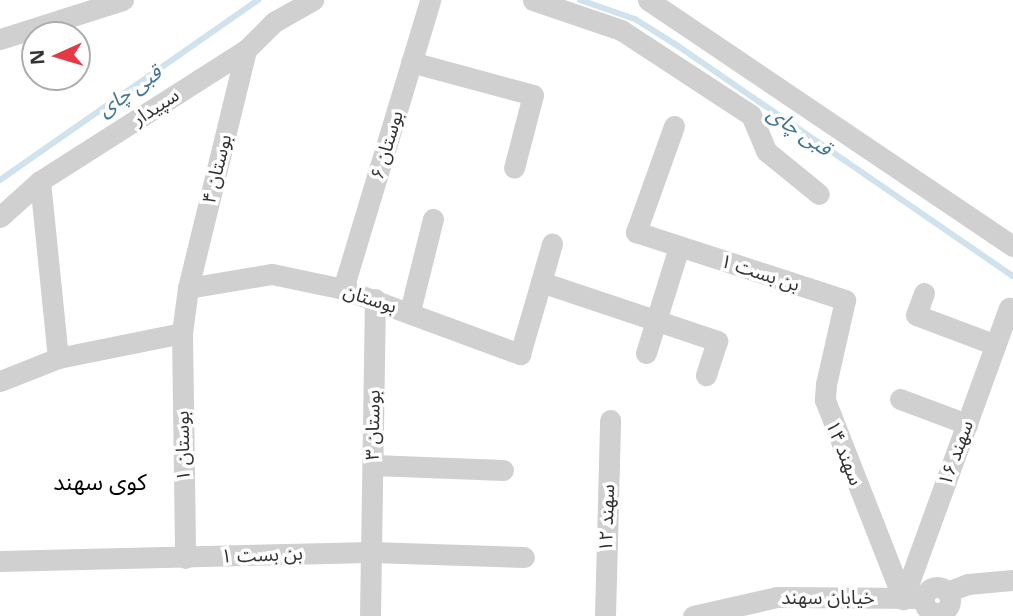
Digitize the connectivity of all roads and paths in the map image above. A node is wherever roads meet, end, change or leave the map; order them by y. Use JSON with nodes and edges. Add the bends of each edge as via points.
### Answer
{"nodes":[{"id":1,"x":123,"y":0,"type":"edge"},
{"id":2,"x":313,"y":0,"type":"edge"},
{"id":3,"x":430,"y":0,"type":"edge"},
{"id":4,"x":533,"y":0,"type":"edge"},
{"id":5,"x":648,"y":0,"type":"edge"},
{"id":6,"x":0,"y":39,"type":"edge"},
{"id":7,"x":246,"y":50,"type":"junction"},
{"id":8,"x":411,"y":62,"type":"junction"},
{"id":9,"x":674,"y":126,"type":"dead end"},
{"id":10,"x":514,"y":168,"type":"dead end"},
{"id":11,"x":40,"y":181,"type":"junction"},
{"id":12,"x":819,"y":194,"type":"dead end"},
{"id":13,"x":0,"y":217,"type":"edge"},
{"id":14,"x":433,"y":219,"type":"dead end"},
{"id":15,"x":552,"y":244,"type":"dead end"},
{"id":16,"x":1013,"y":246,"type":"edge"},
{"id":17,"x":679,"y":247,"type":"junction"},
{"id":18,"x":541,"y":282,"type":"junction"},
{"id":19,"x":188,"y":288,"type":"junction"},
{"id":20,"x":343,"y":289,"type":"junction"},
{"id":21,"x":924,"y":293,"type":"dead end"},
{"id":22,"x":375,"y":299,"type":"junction"},
{"id":23,"x":845,"y":300,"type":"joint"},
{"id":24,"x":1009,"y":308,"type":"dead end"},
{"id":25,"x":410,"y":312,"type":"junction"},
{"id":26,"x":656,"y":320,"type":"junction"},
{"id":27,"x":181,"y":334,"type":"junction"},
{"id":28,"x":996,"y":345,"type":"junction"},
{"id":29,"x":646,"y":353,"type":"dead end"},
{"id":30,"x":58,"y":358,"type":"junction"},
{"id":31,"x":706,"y":375,"type":"dead end"},
{"id":32,"x":0,"y":381,"type":"edge"},
{"id":33,"x":900,"y":398,"type":"dead end"},
{"id":34,"x":610,"y":420,"type":"dead end"},
{"id":35,"x":967,"y":424,"type":"junction"},
{"id":36,"x":373,"y":465,"type":"junction"},
{"id":37,"x":503,"y":470,"type":"dead end"},
{"id":38,"x":371,"y":552,"type":"junction"},
{"id":39,"x":524,"y":557,"type":"dead end"},
{"id":40,"x":185,"y":558,"type":"junction"},
{"id":41,"x":0,"y":561,"type":"edge"},
{"id":42,"x":1013,"y":580,"type":"edge"},
{"id":43,"x":776,"y":606,"type":"edge"},
{"id":44,"x":924,"y":607,"type":"edge"},
{"id":45,"x":370,"y":616,"type":"edge"},
{"id":46,"x":604,"y":616,"type":"edge"},
{"id":47,"x":693,"y":616,"type":"edge"}],
"edges":[{"from":1,"to":6,"type":"street"},
{"from":2,"to":7,"type":"street","name":"سپیدار","via":[[274,22]]},
{"from":3,"to":8,"type":"street","name":"بوستان ۶"},
{"from":4,"to":12,"type":"street","via":[[621,30],[751,115],[766,151]]},
{"from":5,"to":16,"type":"street"},
{"from":7,"to":11,"type":"street","name":"سپیدار"},
{"from":7,"to":19,"type":"street","name":"بوستان ۴"},
{"from":8,"to":10,"type":"street","via":[[533,95]]},
{"from":8,"to":20,"type":"street","name":"بوستان ۶"},
{"from":9,"to":17,"type":"street","name":"بن بست ۱","via":[[636,232]]},
{"from":11,"to":13,"type":"street","name":"سپیدار"},
{"from":11,"to":30,"type":"street"},
{"from":14,"to":25,"type":"street"},
{"from":15,"to":18,"type":"street"},
{"from":17,"to":23,"type":"street","name":"بن بست ۱"},
{"from":17,"to":26,"type":"street"},
{"from":18,"to":25,"type":"street","name":"بوستان","via":[[520,354]]},
{"from":18,"to":26,"type":"street"},
{"from":19,"to":20,"type":"street","name":"بوستان","via":[[272,275]]},
{"from":19,"to":27,"type":"street"},
{"from":20,"to":22,"type":"street","name":"بوستان"},
{"from":21,"to":28,"type":"street","via":[[916,316]]},
{"from":22,"to":25,"type":"street","name":"بوستان"},
{"from":22,"to":36,"type":"street","name":"بوستان ۳"},
{"from":23,"to":44,"type":"street","name":"سهند ۱۴","via":[[825,400]]},
{"from":24,"to":28,"type":"street","name":"سهند ۱۶"},
{"from":26,"to":29,"type":"street"},
{"from":26,"to":31,"type":"street","via":[[717,341]]},
{"from":27,"to":30,"type":"street"},
{"from":27,"to":40,"type":"street","name":"بوستان ۱"},
{"from":28,"to":35,"type":"street","name":"سهند ۱۶"},
{"from":30,"to":32,"type":"street"},
{"from":33,"to":35,"type":"street"},
{"from":34,"to":46,"type":"street","name":"سهند ۱۲"},
{"from":35,"to":44,"type":"street","name":"سهند ۱۶"},
{"from":36,"to":37,"type":"street"},
{"from":36,"to":38,"type":"street","name":"بوستان ۳"},
{"from":38,"to":39,"type":"street","name":"بن بست ۱"},
{"from":38,"to":40,"type":"street","name":"بن بست ۱"},
{"from":38,"to":45,"type":"street","name":"بوستان ۳"},
{"from":40,"to":41,"type":"street","name":"بن بست ۱"},
{"from":42,"to":44,"type":"street","via":[[968,584],[947,592],[950,604],[944,611]]},
{"from":43,"to":44,"type":"street","name":"خیابان سهند"},
{"from":43,"to":47,"type":"street","name":"خیابان سهند"}]}
